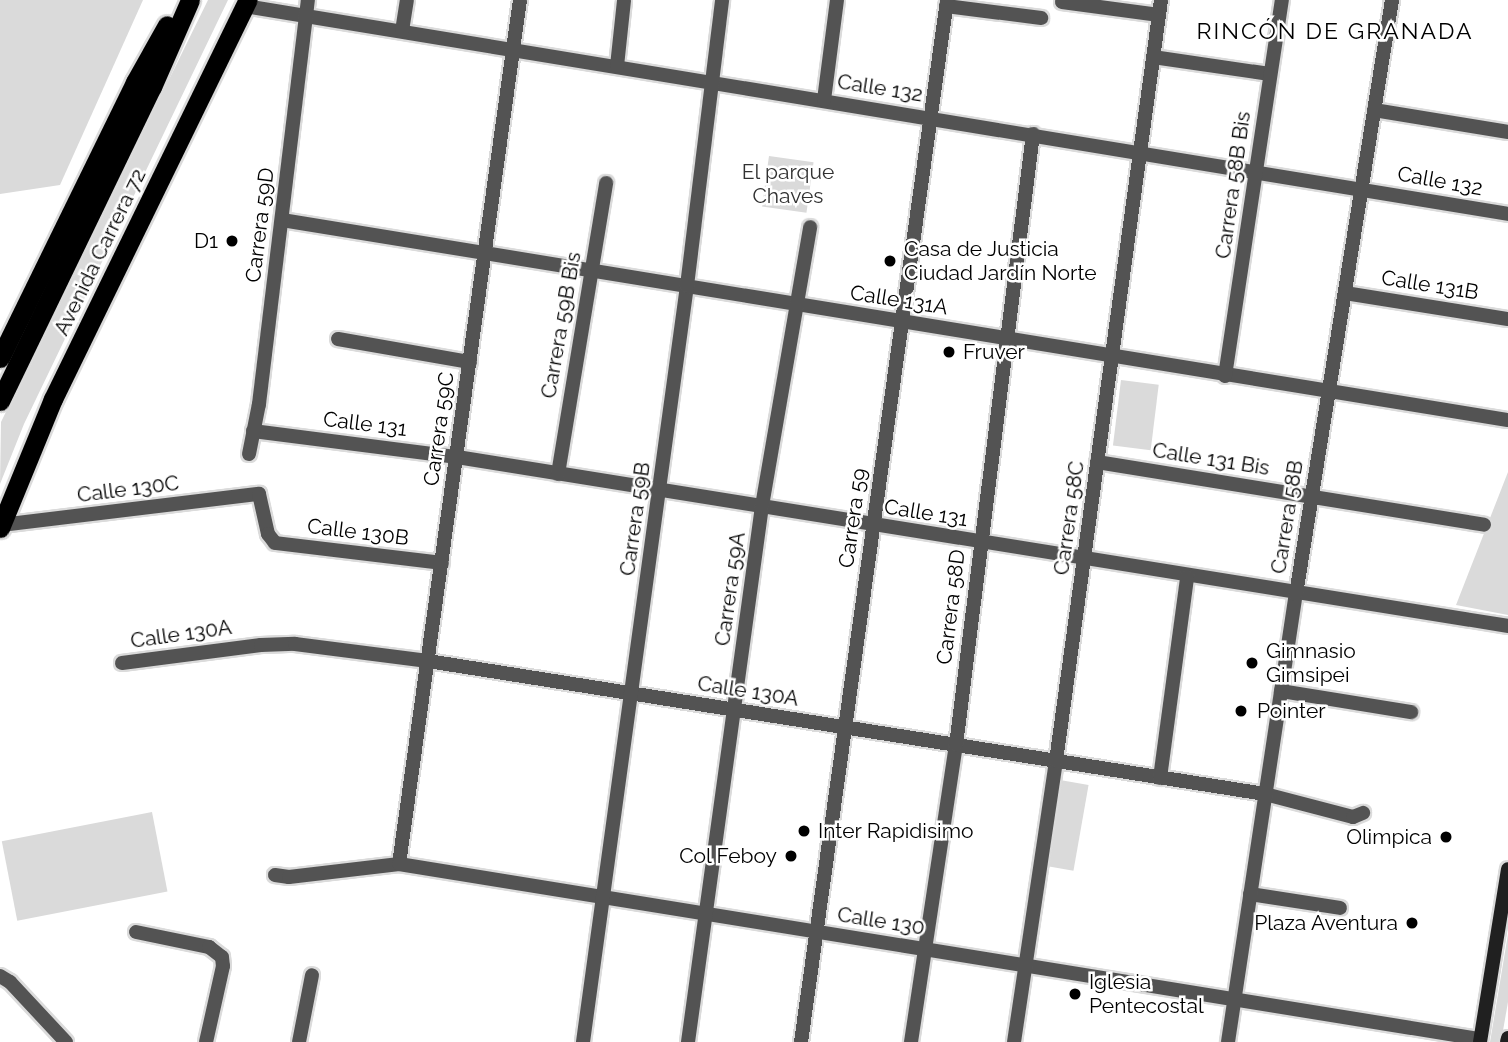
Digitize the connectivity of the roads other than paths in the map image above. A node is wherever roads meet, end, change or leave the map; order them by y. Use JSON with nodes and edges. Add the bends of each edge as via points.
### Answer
{"nodes":[{"id":1,"x":182,"y":0,"type":"edge"},
{"id":2,"x":190,"y":0,"type":"edge"},
{"id":3,"x":308,"y":0,"type":"edge"},
{"id":4,"x":407,"y":0,"type":"edge"},
{"id":5,"x":520,"y":0,"type":"edge"},
{"id":6,"x":624,"y":0,"type":"edge"},
{"id":7,"x":722,"y":0,"type":"edge"},
{"id":8,"x":836,"y":0,"type":"edge"},
{"id":9,"x":1282,"y":0,"type":"edge"},
{"id":10,"x":1392,"y":0,"type":"edge"},
{"id":11,"x":1062,"y":2,"type":"dead end"},
{"id":12,"x":247,"y":3,"type":"edge"},
{"id":13,"x":947,"y":3,"type":"edge"},
{"id":14,"x":1160,"y":7,"type":"edge"},
{"id":15,"x":306,"y":15,"type":"junction"},
{"id":16,"x":1041,"y":18,"type":"dead end"},
{"id":17,"x":402,"y":31,"type":"junction"},
{"id":18,"x":514,"y":50,"type":"junction"},
{"id":19,"x":1153,"y":57,"type":"junction"},
{"id":20,"x":617,"y":66,"type":"junction"},
{"id":21,"x":1270,"y":74,"type":"junction"},
{"id":22,"x":711,"y":82,"type":"junction"},
{"id":23,"x":824,"y":100,"type":"junction"},
{"id":24,"x":1374,"y":110,"type":"junction"},
{"id":25,"x":930,"y":117,"type":"junction"},
{"id":26,"x":1508,"y":132,"type":"edge"},
{"id":27,"x":1033,"y":134,"type":"junction"},
{"id":28,"x":1140,"y":152,"type":"junction"},
{"id":29,"x":1257,"y":171,"type":"junction"},
{"id":30,"x":606,"y":183,"type":"dead end"},
{"id":31,"x":1362,"y":188,"type":"junction"},
{"id":32,"x":1508,"y":214,"type":"edge"},
{"id":33,"x":282,"y":220,"type":"junction"},
{"id":34,"x":810,"y":227,"type":"dead end"},
{"id":35,"x":486,"y":253,"type":"junction"},
{"id":36,"x":592,"y":270,"type":"junction"},
{"id":37,"x":687,"y":286,"type":"junction"},
{"id":38,"x":1345,"y":293,"type":"junction"},
{"id":39,"x":797,"y":304,"type":"junction"},
{"id":40,"x":1508,"y":318,"type":"edge"},
{"id":41,"x":901,"y":321,"type":"junction"},
{"id":42,"x":338,"y":339,"type":"dead end"},
{"id":43,"x":1007,"y":339,"type":"junction"},
{"id":44,"x":1112,"y":357,"type":"junction"},
{"id":45,"x":0,"y":358,"type":"edge"},
{"id":46,"x":470,"y":362,"type":"junction"},
{"id":47,"x":1225,"y":376,"type":"junction"},
{"id":48,"x":1329,"y":393,"type":"junction"},
{"id":49,"x":0,"y":401,"type":"edge"},
{"id":50,"x":1508,"y":420,"type":"edge"},
{"id":51,"x":253,"y":431,"type":"junction"},
{"id":52,"x":249,"y":454,"type":"dead end"},
{"id":53,"x":457,"y":457,"type":"junction"},
{"id":54,"x":1097,"y":462,"type":"junction"},
{"id":55,"x":558,"y":474,"type":"junction"},
{"id":56,"x":660,"y":490,"type":"junction"},
{"id":57,"x":1313,"y":497,"type":"junction"},
{"id":58,"x":762,"y":506,"type":"junction"},
{"id":59,"x":873,"y":525,"type":"junction"},
{"id":60,"x":1484,"y":525,"type":"dead end"},
{"id":61,"x":1,"y":527,"type":"edge"},
{"id":62,"x":270,"y":540,"type":"joint"},
{"id":63,"x":980,"y":543,"type":"junction"},
{"id":64,"x":1084,"y":559,"type":"junction"},
{"id":65,"x":442,"y":563,"type":"junction"},
{"id":66,"x":1187,"y":577,"type":"junction"},
{"id":67,"x":1296,"y":594,"type":"junction"},
{"id":68,"x":1508,"y":626,"type":"edge"},
{"id":69,"x":428,"y":661,"type":"junction"},
{"id":70,"x":122,"y":663,"type":"dead end"},
{"id":71,"x":1281,"y":691,"type":"junction"},
{"id":72,"x":633,"y":695,"type":"junction"},
{"id":73,"x":734,"y":710,"type":"junction"},
{"id":74,"x":1411,"y":712,"type":"dead end"},
{"id":75,"x":845,"y":728,"type":"junction"},
{"id":76,"x":956,"y":746,"type":"junction"},
{"id":77,"x":1056,"y":761,"type":"junction"},
{"id":78,"x":1160,"y":778,"type":"junction"},
{"id":79,"x":1265,"y":794,"type":"junction"},
{"id":80,"x":1363,"y":813,"type":"dead end"},
{"id":81,"x":399,"y":864,"type":"junction"},
{"id":82,"x":1508,"y":869,"type":"edge"},
{"id":83,"x":275,"y":875,"type":"dead end"},
{"id":84,"x":1250,"y":894,"type":"junction"},
{"id":85,"x":602,"y":897,"type":"junction"},
{"id":86,"x":1340,"y":908,"type":"dead end"},
{"id":87,"x":706,"y":914,"type":"junction"},
{"id":88,"x":136,"y":932,"type":"dead end"},
{"id":89,"x":817,"y":932,"type":"junction"},
{"id":90,"x":925,"y":949,"type":"junction"},
{"id":91,"x":1024,"y":965,"type":"junction"},
{"id":92,"x":312,"y":975,"type":"dead end"},
{"id":93,"x":0,"y":976,"type":"edge"},
{"id":94,"x":1234,"y":999,"type":"junction"},
{"id":95,"x":1480,"y":1040,"type":"edge"},
{"id":96,"x":66,"y":1042,"type":"edge"},
{"id":97,"x":206,"y":1042,"type":"edge"},
{"id":98,"x":299,"y":1042,"type":"edge"},
{"id":99,"x":583,"y":1042,"type":"edge"},
{"id":100,"x":688,"y":1042,"type":"edge"},
{"id":101,"x":801,"y":1042,"type":"edge"},
{"id":102,"x":911,"y":1042,"type":"edge"},
{"id":103,"x":1014,"y":1042,"type":"edge"},
{"id":104,"x":1228,"y":1042,"type":"edge"}],
"edges":[{"from":1,"to":45,"type":"highway","name":"Avenida Carrera 72","via":[[135,82]]},
{"from":2,"to":49,"type":"highway","name":"Avenida Carrera 72"},
{"from":3,"to":15,"type":"street","name":"Carrera 59D"},
{"from":4,"to":17,"type":"street"},
{"from":5,"to":18,"type":"street","name":"Carrera 59C"},
{"from":6,"to":20,"type":"street"},
{"from":7,"to":22,"type":"street","name":"Carrera 59B"},
{"from":8,"to":23,"type":"street"},
{"from":9,"to":21,"type":"street","name":"Carrera 58B Bis"},
{"from":10,"to":24,"type":"street","name":"Carrera 58B"},
{"from":11,"to":14,"type":"street"},
{"from":12,"to":15,"type":"street","name":"Calle 132"},
{"from":12,"to":61,"type":"highway","name":"Avenida Carrera 72","via":[[56,392]]},
{"from":13,"to":16,"type":"street"},
{"from":13,"to":25,"type":"street","name":"Carrera 59"},
{"from":14,"to":19,"type":"street","name":"Carrera 58C"},
{"from":15,"to":17,"type":"street","name":"Calle 132"},
{"from":15,"to":33,"type":"street","name":"Carrera 59D"},
{"from":17,"to":18,"type":"street","name":"Calle 132"},
{"from":18,"to":20,"type":"street","name":"Calle 132"},
{"from":18,"to":35,"type":"street","name":"Carrera 59C"},
{"from":19,"to":21,"type":"street"},
{"from":19,"to":28,"type":"street","name":"Carrera 58C"},
{"from":20,"to":22,"type":"street","name":"Calle 132"},
{"from":21,"to":29,"type":"street","name":"Carrera 58B Bis"},
{"from":22,"to":23,"type":"street","name":"Calle 132"},
{"from":22,"to":37,"type":"street","name":"Carrera 59B"},
{"from":23,"to":25,"type":"street","name":"Calle 132"},
{"from":24,"to":26,"type":"street"},
{"from":24,"to":31,"type":"street","name":"Carrera 58B"},
{"from":25,"to":27,"type":"street","name":"Calle 132"},
{"from":25,"to":41,"type":"street","name":"Carrera 59"},
{"from":27,"to":28,"type":"street","name":"Calle 132"},
{"from":27,"to":43,"type":"street","name":"Carrera 58D"},
{"from":28,"to":29,"type":"street","name":"Calle 132"},
{"from":28,"to":44,"type":"street","name":"Carrera 58C"},
{"from":29,"to":31,"type":"street","name":"Calle 132"},
{"from":29,"to":47,"type":"street","name":"Carrera 58B Bis"},
{"from":30,"to":36,"type":"street","name":"Carrera 59B Bis"},
{"from":31,"to":32,"type":"street","name":"Calle 132"},
{"from":31,"to":38,"type":"street","name":"Carrera 58B"},
{"from":33,"to":35,"type":"street","name":"Calle 131A"},
{"from":33,"to":51,"type":"street","name":"Carrera 59D"},
{"from":34,"to":39,"type":"street","name":"Carrera 59A"},
{"from":35,"to":36,"type":"street","name":"Calle 131A"},
{"from":35,"to":46,"type":"street","name":"Carrera 59C"},
{"from":36,"to":37,"type":"street","name":"Calle 131A"},
{"from":36,"to":55,"type":"street","name":"Carrera 59B Bis"},
{"from":37,"to":39,"type":"street","name":"Calle 131A"},
{"from":37,"to":56,"type":"street","name":"Carrera 59B"},
{"from":38,"to":40,"type":"street","name":"Calle 131B"},
{"from":38,"to":48,"type":"street","name":"Carrera 58B"},
{"from":39,"to":41,"type":"street","name":"Calle 131A"},
{"from":39,"to":58,"type":"street","name":"Carrera 59A"},
{"from":41,"to":43,"type":"street","name":"Calle 131A"},
{"from":41,"to":59,"type":"street","name":"Carrera 59"},
{"from":42,"to":46,"type":"street"},
{"from":43,"to":44,"type":"street","name":"Calle 131A"},
{"from":43,"to":63,"type":"street","name":"Carrera 58D"},
{"from":44,"to":47,"type":"street","name":"Calle 131A"},
{"from":44,"to":54,"type":"street","name":"Carrera 58C"},
{"from":46,"to":53,"type":"street","name":"Carrera 59C"},
{"from":47,"to":48,"type":"street","name":"Calle 131A"},
{"from":48,"to":50,"type":"street","name":"Calle 131A"},
{"from":48,"to":57,"type":"street","name":"Carrera 58B"},
{"from":51,"to":52,"type":"street","name":"Carrera 59D"},
{"from":51,"to":53,"type":"street","name":"Calle 131"},
{"from":53,"to":55,"type":"street","name":"Calle 131"},
{"from":53,"to":65,"type":"street","name":"Carrera 59C"},
{"from":54,"to":57,"type":"street","name":"Calle 131 Bis"},
{"from":54,"to":64,"type":"street","name":"Carrera 58C"},
{"from":55,"to":56,"type":"street","name":"Calle 131"},
{"from":56,"to":58,"type":"street","name":"Calle 131"},
{"from":56,"to":72,"type":"street","name":"Carrera 59B"},
{"from":57,"to":60,"type":"street","name":"Calle 131 Bis"},
{"from":57,"to":67,"type":"street","name":"Carrera 58B"},
{"from":58,"to":59,"type":"street","name":"Calle 131"},
{"from":58,"to":73,"type":"street","name":"Carrera 59A"},
{"from":59,"to":63,"type":"street","name":"Calle 131"},
{"from":59,"to":75,"type":"street","name":"Carrera 59"},
{"from":61,"to":62,"type":"street","name":"Calle 130C","via":[[259,494]]},
{"from":62,"to":65,"type":"street","name":"Calle 130B"},
{"from":63,"to":64,"type":"street","name":"Calle 131"},
{"from":63,"to":76,"type":"street","name":"Carrera 58D"},
{"from":64,"to":66,"type":"street","name":"Calle 131"},
{"from":64,"to":77,"type":"street","name":"Carrera 58C"},
{"from":65,"to":69,"type":"street","name":"Carrera 59C"},
{"from":66,"to":67,"type":"street","name":"Calle 131"},
{"from":66,"to":78,"type":"street"},
{"from":67,"to":68,"type":"street","name":"Calle 131"},
{"from":67,"to":71,"type":"street","name":"Carrera 58B"},
{"from":69,"to":70,"type":"street","name":"Calle 130A","via":[[295,644]]},
{"from":69,"to":72,"type":"street","name":"Calle 130A"},
{"from":69,"to":81,"type":"street","name":"Carrera 59C"},
{"from":71,"to":74,"type":"street"},
{"from":71,"to":79,"type":"street","name":"Carrera 58B"},
{"from":72,"to":73,"type":"street","name":"Calle 130A"},
{"from":72,"to":85,"type":"street","name":"Carrera 59B"},
{"from":73,"to":75,"type":"street","name":"Calle 130A"},
{"from":73,"to":87,"type":"street","name":"Carrera 59A"},
{"from":75,"to":76,"type":"street","name":"Calle 130A"},
{"from":75,"to":89,"type":"street","name":"Carrera 59"},
{"from":76,"to":77,"type":"street","name":"Calle 130A"},
{"from":76,"to":90,"type":"street","name":"Carrera 58D"},
{"from":77,"to":78,"type":"street","name":"Calle 130A"},
{"from":77,"to":91,"type":"street","name":"Carrera 58C"},
{"from":78,"to":79,"type":"street","name":"Calle 130A"},
{"from":79,"to":80,"type":"street","name":"Calle 130A","via":[[1353,817]]},
{"from":79,"to":84,"type":"street","name":"Carrera 58B"},
{"from":81,"to":83,"type":"street","name":"Calle 130"},
{"from":81,"to":85,"type":"street","name":"Calle 130"},
{"from":82,"to":95,"type":"main road"},
{"from":84,"to":86,"type":"street"},
{"from":84,"to":94,"type":"street","name":"Carrera 58B"},
{"from":85,"to":87,"type":"street","name":"Calle 130"},
{"from":85,"to":99,"type":"street","name":"Carrera 59B"},
{"from":87,"to":89,"type":"street","name":"Calle 130"},
{"from":87,"to":100,"type":"street","name":"Carrera 59A"},
{"from":88,"to":97,"type":"street","via":[[209,947],[222,957]]},
{"from":89,"to":90,"type":"street","name":"Calle 130"},
{"from":89,"to":101,"type":"street","name":"Carrera 59"},
{"from":90,"to":91,"type":"street","name":"Calle 130"},
{"from":90,"to":102,"type":"street","name":"Carrera 58D"},
{"from":91,"to":94,"type":"street","name":"Calle 130"},
{"from":91,"to":103,"type":"street","name":"Carrera 58C"},
{"from":92,"to":98,"type":"street"},
{"from":93,"to":96,"type":"street"},
{"from":94,"to":95,"type":"street","name":"Calle 130"},
{"from":94,"to":104,"type":"street","name":"Carrera 58B"}]}
